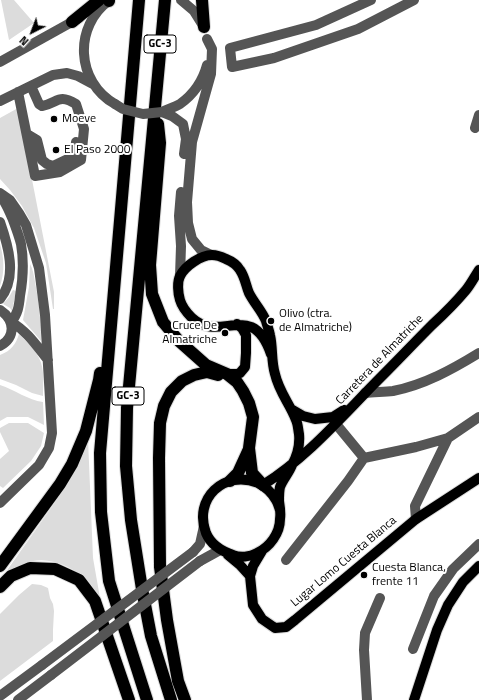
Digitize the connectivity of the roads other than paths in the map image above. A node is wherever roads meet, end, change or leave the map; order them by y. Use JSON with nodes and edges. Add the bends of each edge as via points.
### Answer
{"nodes":[{"id":1,"x":107,"y":0,"type":"edge"},
{"id":2,"x":140,"y":0,"type":"edge"},
{"id":3,"x":164,"y":0,"type":"edge"},
{"id":4,"x":181,"y":0,"type":"edge"},
{"id":5,"x":202,"y":0,"type":"edge"},
{"id":6,"x":372,"y":0,"type":"edge"},
{"id":7,"x":414,"y":0,"type":"edge"},
{"id":8,"x":72,"y":22,"type":"joint"},
{"id":9,"x":204,"y":27,"type":"junction"},
{"id":10,"x":207,"y":39,"type":"junction"},
{"id":11,"x":0,"y":62,"type":"edge"},
{"id":12,"x":93,"y":84,"type":"junction"},
{"id":13,"x":31,"y":86,"type":"junction"},
{"id":14,"x":156,"y":88,"type":"junction"},
{"id":15,"x":18,"y":92,"type":"junction"},
{"id":16,"x":0,"y":101,"type":"edge"},
{"id":17,"x":168,"y":112,"type":"junction"},
{"id":18,"x":479,"y":115,"type":"edge"},
{"id":19,"x":81,"y":122,"type":"junction"},
{"id":20,"x":475,"y":128,"type":"dead end"},
{"id":21,"x":27,"y":134,"type":"junction"},
{"id":22,"x":0,"y":194,"type":"edge"},
{"id":23,"x":0,"y":222,"type":"edge"},
{"id":24,"x":118,"y":245,"type":"junction"},
{"id":25,"x":211,"y":255,"type":"junction"},
{"id":26,"x":479,"y":270,"type":"edge"},
{"id":27,"x":180,"y":276,"type":"junction"},
{"id":28,"x":0,"y":299,"type":"edge"},
{"id":29,"x":0,"y":310,"type":"edge"},
{"id":30,"x":11,"y":322,"type":"junction"},
{"id":31,"x":237,"y":324,"type":"junction"},
{"id":32,"x":0,"y":346,"type":"edge"},
{"id":33,"x":479,"y":353,"type":"edge"},
{"id":34,"x":271,"y":354,"type":"junction"},
{"id":35,"x":48,"y":360,"type":"junction"},
{"id":36,"x":227,"y":374,"type":"junction"},
{"id":37,"x":365,"y":393,"type":"junction"},
{"id":38,"x":356,"y":402,"type":"junction"},
{"id":39,"x":249,"y":403,"type":"junction"},
{"id":40,"x":291,"y":409,"type":"junction"},
{"id":41,"x":479,"y":417,"type":"edge"},
{"id":42,"x":336,"y":424,"type":"junction"},
{"id":43,"x":448,"y":438,"type":"junction"},
{"id":44,"x":250,"y":448,"type":"junction"},
{"id":45,"x":364,"y":458,"type":"junction"},
{"id":46,"x":293,"y":464,"type":"junction"},
{"id":47,"x":479,"y":478,"type":"edge"},
{"id":48,"x":230,"y":481,"type":"junction"},
{"id":49,"x":263,"y":485,"type":"junction"},
{"id":50,"x":0,"y":503,"type":"edge"},
{"id":51,"x":280,"y":510,"type":"junction"},
{"id":52,"x":416,"y":519,"type":"junction"},
{"id":53,"x":204,"y":526,"type":"junction"},
{"id":54,"x":479,"y":544,"type":"edge"},
{"id":55,"x":262,"y":551,"type":"junction"},
{"id":56,"x":223,"y":552,"type":"junction"},
{"id":57,"x":286,"y":560,"type":"dead end"},
{"id":58,"x":0,"y":566,"type":"edge"},
{"id":59,"x":479,"y":566,"type":"edge"},
{"id":60,"x":250,"y":576,"type":"junction"},
{"id":61,"x":0,"y":587,"type":"edge"},
{"id":62,"x":380,"y":598,"type":"dead end"},
{"id":63,"x":412,"y":649,"type":"dead end"},
{"id":64,"x":0,"y":696,"type":"edge"},
{"id":65,"x":18,"y":700,"type":"edge"},
{"id":66,"x":129,"y":700,"type":"edge"},
{"id":67,"x":147,"y":700,"type":"edge"},
{"id":68,"x":170,"y":700,"type":"edge"},
{"id":69,"x":185,"y":700,"type":"edge"},
{"id":70,"x":367,"y":700,"type":"edge"},
{"id":71,"x":414,"y":700,"type":"edge"}],
"edges":[{"from":1,"to":8,"type":"highway"},
{"from":1,"to":12,"type":"street","via":[[87,31],[84,49],[86,67]]},
{"from":2,"to":24,"type":"highway","number":"GC-3"},
{"from":3,"to":14,"type":"highway","number":"GC-3"},
{"from":4,"to":9,"type":"street","via":[[194,11]]},
{"from":5,"to":9,"type":"highway"},
{"from":6,"to":7,"type":"street","via":[[316,25],[230,48],[232,67],[274,58],[358,29]]},
{"from":8,"to":11,"type":"street"},
{"from":9,"to":10,"type":"street"},
{"from":10,"to":17,"type":"street","via":[[208,58],[204,76],[194,92]]},
{"from":10,"to":25,"type":"street","via":[[212,49],[211,74],[192,142],[187,202],[192,239],[201,250]]},
{"from":12,"to":13,"type":"street","via":[[67,73],[53,75]]},
{"from":12,"to":17,"type":"street","bridge":true,"via":[[106,99],[123,109],[143,114]]},
{"from":13,"to":15,"type":"street"},
{"from":13,"to":19,"type":"street","via":[[42,106],[61,98],[76,104]]},
{"from":14,"to":36,"type":"highway","number":"GC-3","via":[[160,143],[150,266],[152,294],[164,322],[179,341],[206,365]]},
{"from":14,"to":68,"type":"highway","number":"GC-3","via":[[127,408],[126,466],[131,520],[142,589],[151,636]]},
{"from":15,"to":16,"type":"street"},
{"from":15,"to":21,"type":"street"},
{"from":17,"to":27,"type":"street","via":[[183,124],[186,139],[179,216]]},
{"from":18,"to":20,"type":"street"},
{"from":19,"to":21,"type":"street","via":[[77,130],[76,146],[50,159],[42,160],[36,140]]},
{"from":19,"to":21,"type":"street","via":[[84,129],[81,160],[60,172],[35,176]]},
{"from":22,"to":30,"type":"street","via":[[17,231],[23,257],[23,279],[17,314]]},
{"from":22,"to":35,"type":"street","via":[[10,200],[19,213],[33,246],[46,315]]},
{"from":23,"to":28,"type":"street","via":[[10,258],[10,276]]},
{"from":24,"to":58,"type":"highway","via":[[99,380],[86,431],[60,484]]},
{"from":24,"to":67,"type":"highway","number":"GC-3","via":[[100,453],[101,512],[109,581]]},
{"from":25,"to":27,"type":"main road","via":[[197,259]]},
{"from":25,"to":34,"type":"main road","via":[[231,262],[240,270],[249,294],[266,320]]},
{"from":26,"to":37,"type":"main road","name":"Carretera de Almatriche","via":[[467,289]]},
{"from":27,"to":31,"type":"main road","via":[[180,301],[186,312],[197,322],[210,327]]},
{"from":29,"to":30,"type":"street"},
{"from":30,"to":32,"type":"street","via":[[10,336]]},
{"from":30,"to":35,"type":"street","via":[[26,333]]},
{"from":31,"to":34,"type":"main road","via":[[246,325],[263,335]]},
{"from":31,"to":36,"type":"main road","via":[[246,335],[245,367],[240,373]]},
{"from":33,"to":37,"type":"street","via":[[418,383],[393,391]]},
{"from":34,"to":40,"type":"main road","via":[[278,386]]},
{"from":35,"to":50,"type":"street","via":[[52,433],[49,448],[39,465]]},
{"from":36,"to":39,"type":"highway","number":"GC-3","via":[[237,382]]},
{"from":37,"to":38,"type":"main road","name":"Carretera de Almatriche"},
{"from":38,"to":40,"type":"main road","via":[[333,417],[315,419]]},
{"from":38,"to":42,"type":"main road","name":"Carretera de Almatriche"},
{"from":39,"to":44,"type":"highway","via":[[253,417]]},
{"from":39,"to":69,"type":"highway","via":[[232,384],[220,376],[207,372],[182,381],[170,392],[160,422],[160,567],[168,628],[178,681]]},
{"from":40,"to":46,"type":"main road","via":[[297,421],[299,444]]},
{"from":41,"to":43,"type":"street"},
{"from":42,"to":45,"type":"street"},
{"from":42,"to":46,"type":"main road","name":"Carretera de Almatriche"},
{"from":43,"to":45,"type":"street","via":[[416,448]]},
{"from":43,"to":52,"type":"street","via":[[415,506]]},
{"from":44,"to":48,"type":"highway","via":[[238,473]]},
{"from":44,"to":49,"type":"highway","via":[[252,473]]},
{"from":45,"to":57,"type":"street"},
{"from":46,"to":49,"type":"main road"},
{"from":46,"to":51,"type":"main road","via":[[279,489]]},
{"from":47,"to":52,"type":"main road","name":"Lugar Lomo Cuesta Blanca"},
{"from":48,"to":49,"type":"main road","via":[[243,479]]},
{"from":48,"to":53,"type":"main road","via":[[208,497],[203,517]]},
{"from":49,"to":51,"type":"main road","via":[[270,491]]},
{"from":51,"to":55,"type":"main road","via":[[276,536]]},
{"from":52,"to":60,"type":"main road","name":"Lugar Lomo Cuesta Blanca","via":[[286,627],[275,628],[262,619],[254,605]]},
{"from":53,"to":56,"type":"main road","via":[[206,535]]},
{"from":53,"to":64,"type":"street","bridge":true,"via":[[200,544],[193,552]]},
{"from":54,"to":63,"type":"street","via":[[434,596]]},
{"from":55,"to":56,"type":"main road","via":[[244,556]]},
{"from":55,"to":60,"type":"main road"},
{"from":56,"to":60,"type":"main road"},
{"from":56,"to":65,"type":"street","bridge":true,"via":[[200,561]]},
{"from":59,"to":71,"type":"main road","via":[[463,582],[448,605]]},
{"from":61,"to":66,"type":"highway","via":[[11,576],[30,568],[55,568],[79,580],[95,601]]},
{"from":62,"to":70,"type":"street","via":[[365,633]]}]}
